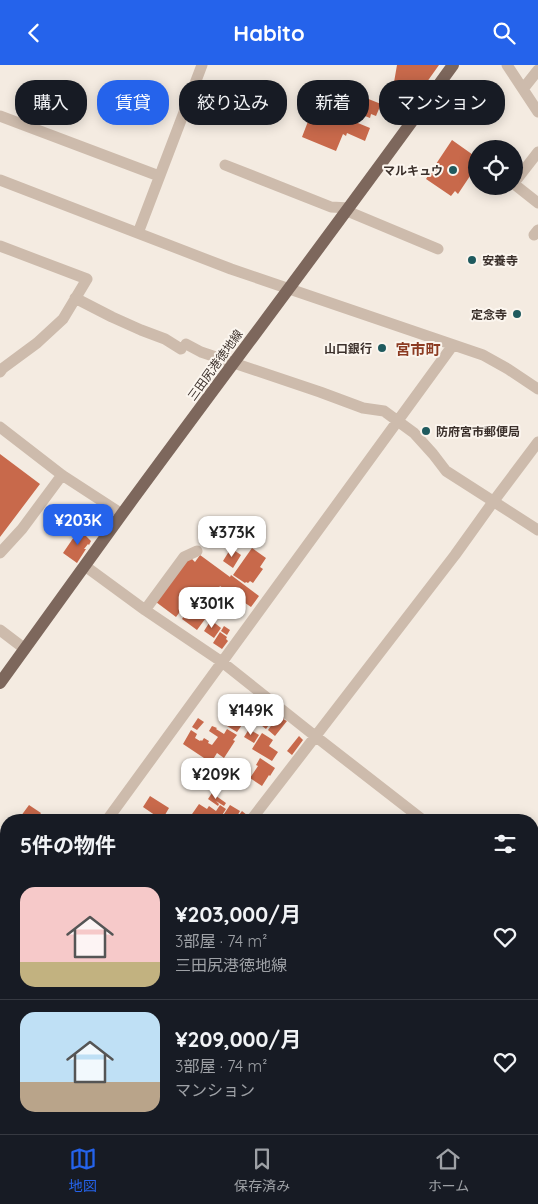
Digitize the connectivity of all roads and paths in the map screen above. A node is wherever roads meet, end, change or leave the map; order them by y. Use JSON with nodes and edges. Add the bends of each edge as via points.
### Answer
{"nodes":[{"id":1,"x":202,"y":65,"type":"edge"},
{"id":2,"x":453,"y":65,"type":"edge"},
{"id":3,"x":507,"y":65,"type":"edge"},
{"id":4,"x":538,"y":70,"type":"edge"},
{"id":5,"x":523,"y":89,"type":"junction"},
{"id":6,"x":538,"y":111,"type":"edge"},
{"id":7,"x":0,"y":116,"type":"edge"},
{"id":8,"x":538,"y":152,"type":"edge"},
{"id":9,"x":226,"y":165,"type":"dead end"},
{"id":10,"x":523,"y":171,"type":"edge"},
{"id":11,"x":159,"y":176,"type":"junction"},
{"id":12,"x":0,"y":181,"type":"edge"},
{"id":13,"x":523,"y":190,"type":"edge"},
{"id":14,"x":538,"y":203,"type":"edge"},
{"id":15,"x":348,"y":209,"type":"junction"},
{"id":16,"x":138,"y":233,"type":"junction"},
{"id":17,"x":0,"y":246,"type":"edge"},
{"id":18,"x":438,"y":249,"type":"dead end"},
{"id":19,"x":288,"y":289,"type":"junction"},
{"id":20,"x":75,"y":298,"type":"junction"},
{"id":21,"x":453,"y":345,"type":"junction"},
{"id":22,"x":234,"y":363,"type":"junction"},
{"id":23,"x":0,"y":372,"type":"edge"},
{"id":24,"x":538,"y":389,"type":"edge"},
{"id":25,"x":398,"y":422,"type":"junction"},
{"id":26,"x":0,"y":427,"type":"edge"},
{"id":27,"x":538,"y":442,"type":"edge"},
{"id":28,"x":62,"y":475,"type":"junction"},
{"id":29,"x":493,"y":501,"type":"junction"},
{"id":30,"x":122,"y":514,"type":"junction"},
{"id":31,"x":538,"y":530,"type":"edge"},
{"id":32,"x":197,"y":551,"type":"dead end"},
{"id":33,"x":0,"y":553,"type":"edge"},
{"id":34,"x":84,"y":566,"type":"junction"},
{"id":35,"x":145,"y":610,"type":"junction"},
{"id":36,"x":0,"y":630,"type":"edge"},
{"id":37,"x":25,"y":649,"type":"junction"},
{"id":38,"x":222,"y":662,"type":"junction"},
{"id":39,"x":0,"y":683,"type":"edge"},
{"id":40,"x":314,"y":736,"type":"junction"},
{"id":41,"x":111,"y":814,"type":"edge"},
{"id":42,"x":256,"y":814,"type":"edge"},
{"id":43,"x":415,"y":814,"type":"edge"}],
"edges":[{"from":1,"to":11,"type":"street"},
{"from":2,"to":15,"type":"main road","name":"三田尻港徳地線"},
{"from":3,"to":5,"type":"street"},
{"from":4,"to":5,"type":"street"},
{"from":5,"to":6,"type":"street"},
{"from":7,"to":11,"type":"street"},
{"from":8,"to":10,"type":"street"},
{"from":9,"to":15,"type":"street","via":[[331,207]]},
{"from":11,"to":16,"type":"street"},
{"from":12,"to":16,"type":"street"},
{"from":13,"to":14,"type":"street"},
{"from":15,"to":18,"type":"street"},
{"from":15,"to":19,"type":"main road","name":"三田尻港徳地線"},
{"from":16,"to":19,"type":"street"},
{"from":17,"to":20,"type":"street","via":[[87,279]]},
{"from":19,"to":21,"type":"street"},
{"from":19,"to":22,"type":"main road","name":"三田尻港徳地線"},
{"from":20,"to":22,"type":"street","via":[[165,339]]},
{"from":20,"to":23,"type":"street","via":[[63,319]]},
{"from":21,"to":24,"type":"street","via":[[483,355]]},
{"from":21,"to":25,"type":"street"},
{"from":22,"to":25,"type":"street","via":[[363,409],[384,411]]},
{"from":22,"to":30,"type":"main road","name":"三田尻港徳地線"},
{"from":25,"to":29,"type":"street","via":[[414,433],[446,471]]},
{"from":25,"to":38,"type":"street"},
{"from":26,"to":28,"type":"street"},
{"from":27,"to":29,"type":"street"},
{"from":28,"to":30,"type":"street"},
{"from":28,"to":33,"type":"street"},
{"from":29,"to":31,"type":"street"},
{"from":29,"to":40,"type":"street"},
{"from":30,"to":34,"type":"main road","name":"三田尻港徳地線"},
{"from":32,"to":35,"type":"street","via":[[184,557]]},
{"from":34,"to":35,"type":"street"},
{"from":34,"to":37,"type":"main road","name":"三田尻港徳地線"},
{"from":35,"to":38,"type":"street"},
{"from":36,"to":37,"type":"street"},
{"from":37,"to":39,"type":"main road","name":"三田尻港徳地線"},
{"from":38,"to":40,"type":"street"},
{"from":38,"to":41,"type":"street"},
{"from":40,"to":42,"type":"street"},
{"from":40,"to":43,"type":"street"}]}
